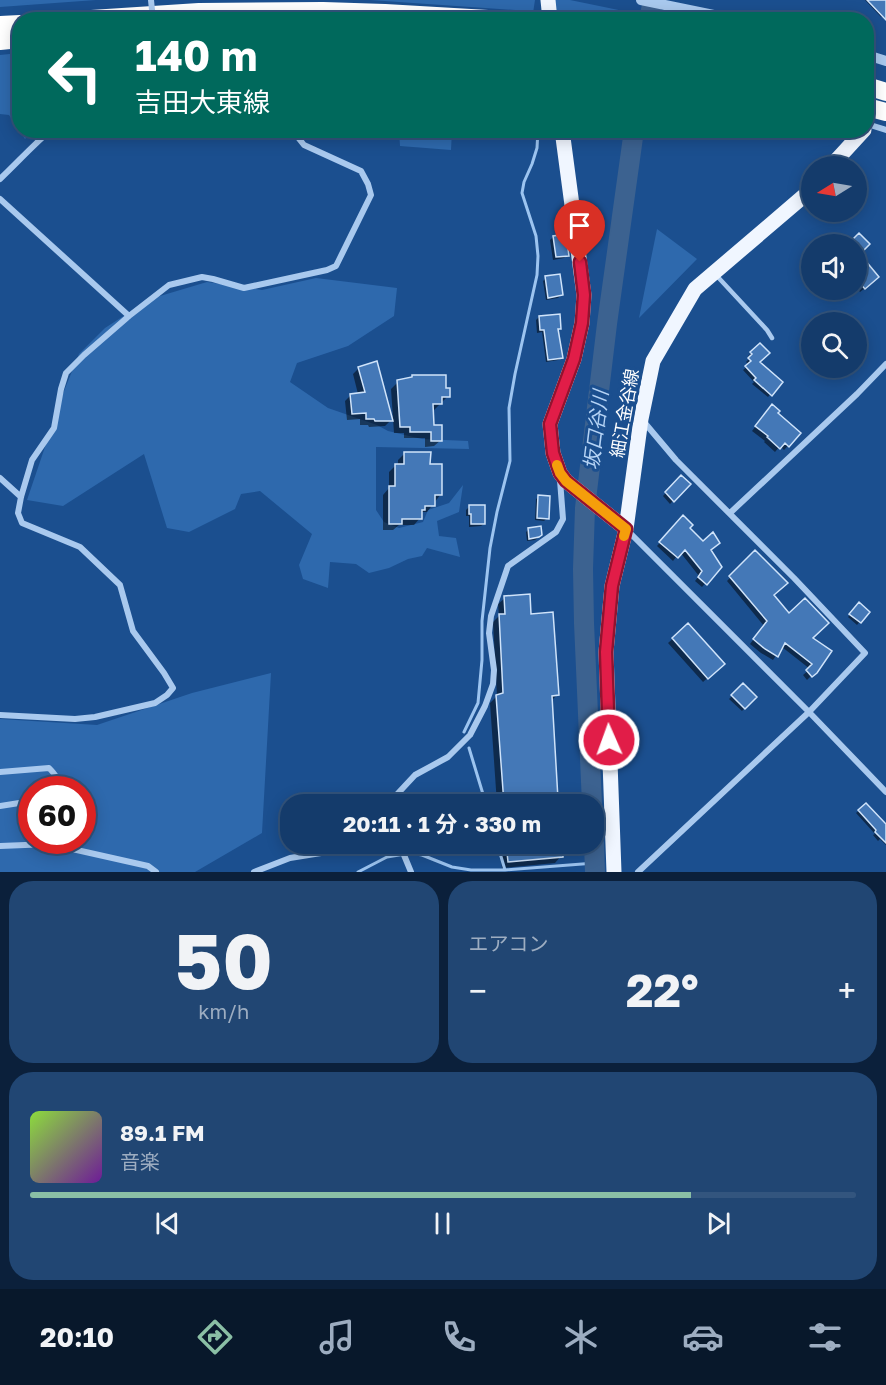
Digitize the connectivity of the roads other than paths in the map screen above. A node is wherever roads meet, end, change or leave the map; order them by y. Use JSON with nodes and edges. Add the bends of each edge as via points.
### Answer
{"nodes":[{"id":1,"x":641,"y":0,"type":"edge"},
{"id":2,"x":199,"y":12,"type":"edge"},
{"id":3,"x":349,"y":12,"type":"edge"},
{"id":4,"x":699,"y":12,"type":"edge"},
{"id":5,"x":886,"y":100,"type":"edge"},
{"id":6,"x":874,"y":114,"type":"edge"},
{"id":7,"x":41,"y":138,"type":"edge"},
{"id":8,"x":298,"y":138,"type":"edge"},
{"id":9,"x":563,"y":138,"type":"edge"},
{"id":10,"x":854,"y":138,"type":"edge"},
{"id":11,"x":839,"y":156,"type":"edge"},
{"id":12,"x":0,"y":178,"type":"edge"},
{"id":13,"x":801,"y":198,"type":"edge"},
{"id":14,"x":0,"y":199,"type":"edge"},
{"id":15,"x":714,"y":273,"type":"junction"},
{"id":16,"x":129,"y":316,"type":"junction"},
{"id":17,"x":772,"y":338,"type":"dead end"},
{"id":18,"x":886,"y":364,"type":"edge"},
{"id":19,"x":641,"y":419,"type":"junction"},
{"id":20,"x":563,"y":477,"type":"junction"},
{"id":21,"x":0,"y":478,"type":"edge"},
{"id":22,"x":21,"y":497,"type":"junction"},
{"id":23,"x":730,"y":513,"type":"junction"},
{"id":24,"x":621,"y":525,"type":"junction"},
{"id":25,"x":809,"y":712,"type":"junction"},
{"id":26,"x":0,"y":715,"type":"edge"},
{"id":27,"x":0,"y":772,"type":"edge"},
{"id":28,"x":56,"y":776,"type":"edge"},
{"id":29,"x":886,"y":792,"type":"edge"},
{"id":30,"x":398,"y":794,"type":"edge"},
{"id":31,"x":18,"y":803,"type":"edge"},
{"id":32,"x":0,"y":806,"type":"edge"},
{"id":33,"x":0,"y":846,"type":"edge"},
{"id":34,"x":315,"y":854,"type":"edge"},
{"id":35,"x":403,"y":854,"type":"edge"},
{"id":36,"x":156,"y":872,"type":"edge"},
{"id":37,"x":254,"y":872,"type":"edge"},
{"id":38,"x":411,"y":872,"type":"edge"},
{"id":39,"x":614,"y":872,"type":"edge"},
{"id":40,"x":638,"y":872,"type":"edge"}],
"edges":[{"from":1,"to":4,"type":"street"},
{"from":2,"to":3,"type":"highway"},
{"from":5,"to":6,"type":"main road"},
{"from":7,"to":12,"type":"street"},
{"from":8,"to":16,"type":"street","via":[[304,145],[361,171],[368,184],[371,195],[336,266],[244,288],[202,277],[180,282],[169,285]]},
{"from":9,"to":20,"type":"main road","via":[[584,295],[574,359],[550,424],[553,453]]},
{"from":10,"to":11,"type":"main road"},
{"from":13,"to":15,"type":"main road","name":"細江金谷線"},
{"from":14,"to":16,"type":"street"},
{"from":15,"to":17,"type":"lane"},
{"from":15,"to":19,"type":"main road","name":"細江金谷線","via":[[695,289],[653,362]]},
{"from":16,"to":22,"type":"street","via":[[66,373],[54,429],[32,460]]},
{"from":18,"to":23,"type":"street"},
{"from":19,"to":23,"type":"street"},
{"from":19,"to":24,"type":"main road","name":"細江金谷線"},
{"from":20,"to":24,"type":"main road"},
{"from":20,"to":30,"type":"street","via":[[563,519],[556,532],[507,566],[489,633],[493,684],[470,735],[448,757],[416,775]]},
{"from":21,"to":22,"type":"street"},
{"from":22,"to":26,"type":"street","via":[[18,513],[22,523],[80,547],[120,585],[133,631],[173,688],[155,703],[95,717]]},
{"from":23,"to":25,"type":"street","via":[[865,653]]},
{"from":24,"to":25,"type":"street"},
{"from":24,"to":39,"type":"main road","name":"細江金谷線","via":[[606,652]]},
{"from":25,"to":29,"type":"street"},
{"from":25,"to":40,"type":"street"},
{"from":27,"to":28,"type":"street","via":[[49,768]]},
{"from":31,"to":32,"type":"street"},
{"from":33,"to":36,"type":"street","via":[[50,844],[148,866]]},
{"from":34,"to":37,"type":"street","via":[[290,858]]},
{"from":35,"to":38,"type":"street"}]}
